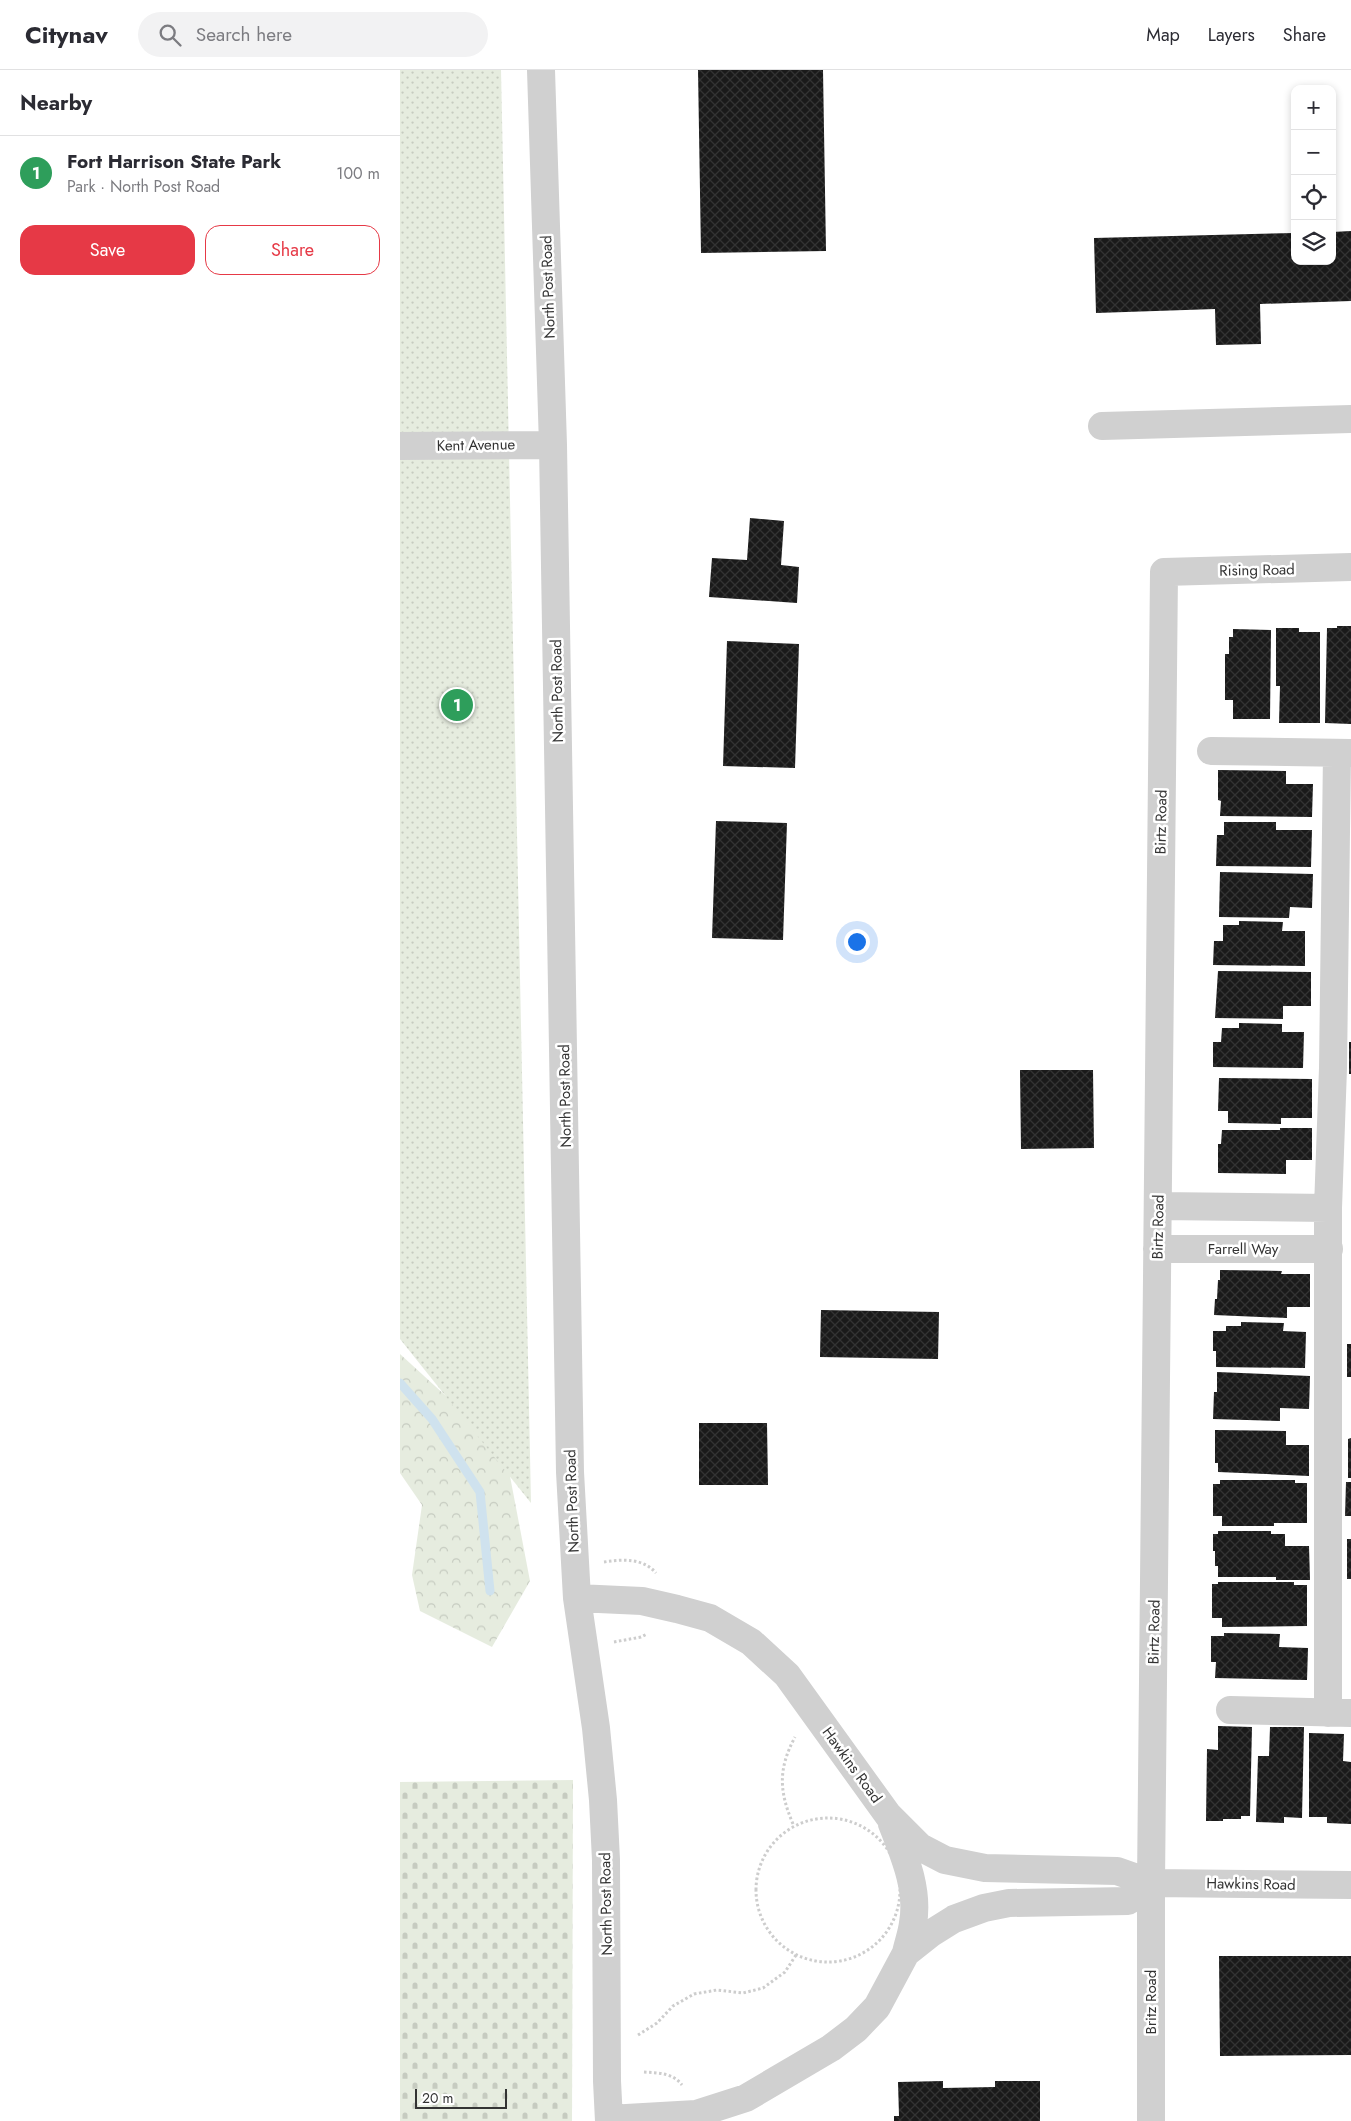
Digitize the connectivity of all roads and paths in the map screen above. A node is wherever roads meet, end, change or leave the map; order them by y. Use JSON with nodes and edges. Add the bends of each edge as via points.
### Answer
{"nodes":[{"id":1,"x":541,"y":70,"type":"edge"},
{"id":2,"x":1351,"y":419,"type":"edge"},
{"id":3,"x":1102,"y":426,"type":"dead end"},
{"id":4,"x":553,"y":445,"type":"junction"},
{"id":5,"x":400,"y":446,"type":"edge"},
{"id":6,"x":1351,"y":567,"type":"edge"},
{"id":7,"x":1164,"y":572,"type":"joint"},
{"id":8,"x":1211,"y":751,"type":"dead end"},
{"id":9,"x":1344,"y":753,"type":"edge"},
{"id":10,"x":1158,"y":1206,"type":"junction"},
{"id":11,"x":1328,"y":1208,"type":"junction"},
{"id":12,"x":1157,"y":1249,"type":"junction"},
{"id":13,"x":1329,"y":1249,"type":"junction"},
{"id":14,"x":603,"y":1562,"type":"dead end"},
{"id":15,"x":659,"y":1579,"type":"dead end"},
{"id":16,"x":576,"y":1598,"type":"junction"},
{"id":17,"x":1230,"y":1710,"type":"dead end"},
{"id":18,"x":1339,"y":1713,"type":"edge"},
{"id":19,"x":797,"y":1733,"type":"dead end"},
{"id":20,"x":888,"y":1815,"type":"junction"},
{"id":21,"x":856,"y":1823,"type":"dead end"},
{"id":22,"x":792,"y":1824,"type":"junction"},
{"id":23,"x":1151,"y":1883,"type":"junction"},
{"id":24,"x":1351,"y":1885,"type":"edge"},
{"id":25,"x":884,"y":1935,"type":"dead end"},
{"id":26,"x":906,"y":1953,"type":"junction"},
{"id":27,"x":796,"y":1955,"type":"junction"},
{"id":28,"x":638,"y":2035,"type":"dead end"},
{"id":29,"x":609,"y":2120,"type":"edge"},
{"id":30,"x":1151,"y":2121,"type":"edge"}],
"edges":[{"from":1,"to":4,"type":"street","name":"North Post Road"},
{"from":2,"to":3,"type":"street"},
{"from":4,"to":5,"type":"street","name":"Kent Avenue"},
{"from":4,"to":16,"type":"street","name":"North Post Road","via":[[570,1472]]},
{"from":6,"to":7,"type":"street","name":"Rising Road"},
{"from":7,"to":10,"type":"street","name":"Birtz Road"},
{"from":8,"to":9,"type":"street"},
{"from":9,"to":11,"type":"street"},
{"from":10,"to":11,"type":"street"},
{"from":10,"to":12,"type":"street","name":"Birtz Road"},
{"from":11,"to":13,"type":"street"},
{"from":12,"to":13,"type":"street","name":"Farrell Way"},
{"from":12,"to":23,"type":"street","name":"Birtz Road"},
{"from":13,"to":18,"type":"street"},
{"from":14,"to":15,"type":"path","via":[[622,1559],[644,1563],[655,1571]]},
{"from":16,"to":20,"type":"street","name":"Hawkins Road","via":[[642,1601],[677,1609],[710,1618],[751,1642],[787,1675]]},
{"from":16,"to":29,"type":"street","name":"North Post Road","via":[[595,1720],[603,1800]]},
{"from":17,"to":18,"type":"street"},
{"from":19,"to":22,"type":"path","via":[[787,1751],[782,1770],[783,1802]]},
{"from":20,"to":23,"type":"street","name":"Hawkins Road","via":[[920,1847],[945,1860],[985,1868],[1117,1871]]},
{"from":20,"to":26,"type":"street","via":[[907,1864],[913,1893],[914,1922]]},
{"from":21,"to":22,"type":"path","via":[[824,1817]]},
{"from":22,"to":27,"type":"path","via":[[763,1860],[757,1891],[763,1922],[772,1936]]},
{"from":23,"to":24,"type":"street","name":"Hawkins Road"},
{"from":23,"to":26,"type":"street","via":[[1128,1901],[1009,1903],[984,1908],[954,1919]]},
{"from":23,"to":30,"type":"street","name":"Britz Road"},
{"from":25,"to":27,"type":"path","via":[[873,1947],[843,1962],[811,1960]]},
{"from":26,"to":29,"type":"street","via":[[877,2007],[856,2029],[831,2048],[746,2098],[696,2114]]},
{"from":27,"to":28,"type":"path","via":[[785,1972],[762,1988],[743,1993],[718,1990],[694,1994],[673,2006],[658,2023]]}]}
